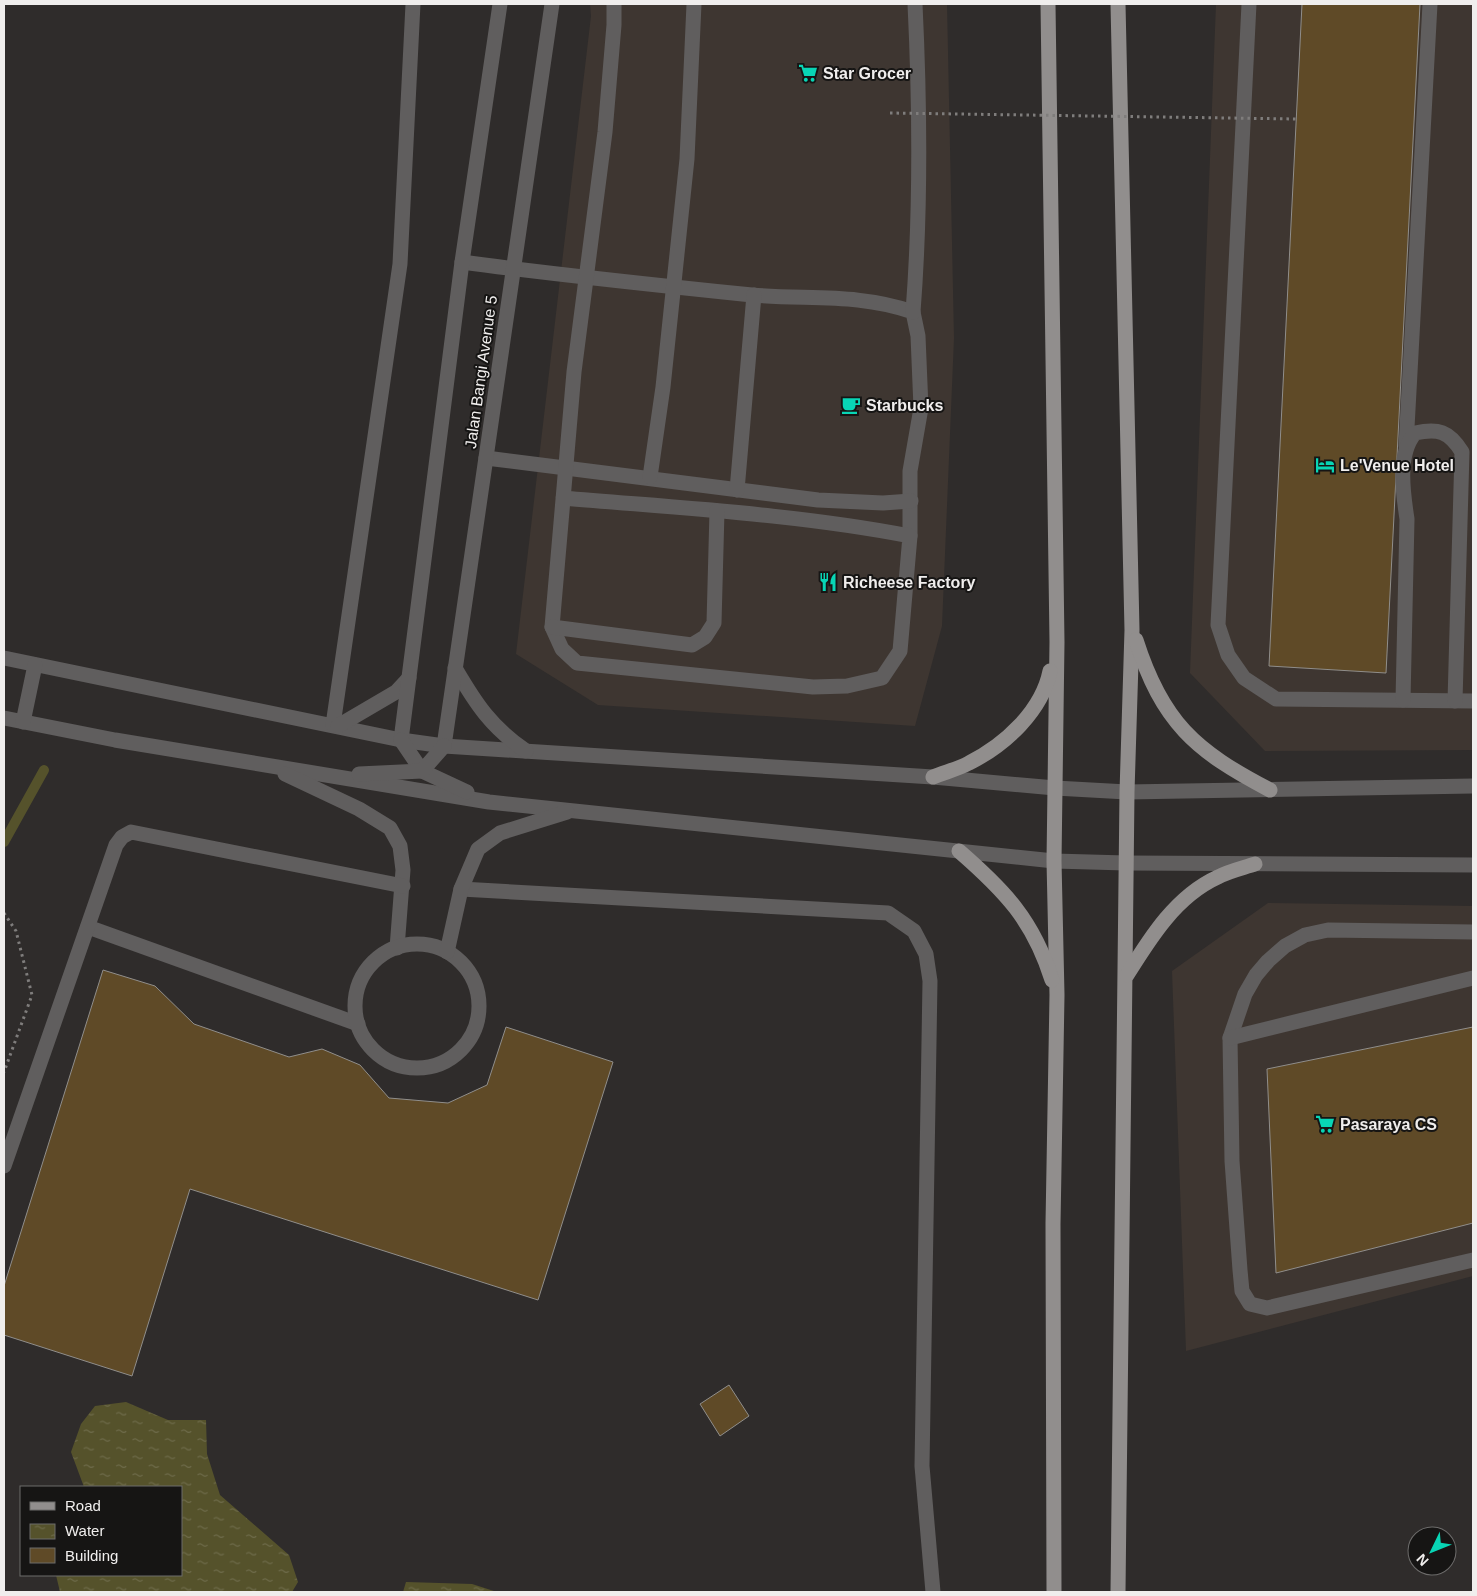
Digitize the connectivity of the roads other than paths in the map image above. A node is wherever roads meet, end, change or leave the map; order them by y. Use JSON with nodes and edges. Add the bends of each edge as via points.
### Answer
{"nodes":[{"id":1,"x":413,"y":4,"type":"edge"},
{"id":2,"x":500,"y":4,"type":"edge"},
{"id":3,"x":552,"y":4,"type":"edge"},
{"id":4,"x":614,"y":4,"type":"edge"},
{"id":5,"x":694,"y":4,"type":"edge"},
{"id":6,"x":915,"y":4,"type":"edge"},
{"id":7,"x":1048,"y":4,"type":"edge"},
{"id":8,"x":1118,"y":4,"type":"edge"},
{"id":9,"x":1250,"y":4,"type":"edge"},
{"id":10,"x":1430,"y":4,"type":"edge"},
{"id":11,"x":462,"y":262,"type":"junction"},
{"id":12,"x":513,"y":269,"type":"junction"},
{"id":13,"x":587,"y":277,"type":"junction"},
{"id":14,"x":674,"y":288,"type":"junction"},
{"id":15,"x":754,"y":295,"type":"junction"},
{"id":16,"x":913,"y":312,"type":"junction"},
{"id":17,"x":1406,"y":448,"type":"junction"},
{"id":18,"x":486,"y":458,"type":"junction"},
{"id":19,"x":565,"y":468,"type":"junction"},
{"id":20,"x":650,"y":477,"type":"junction"},
{"id":21,"x":736,"y":490,"type":"junction"},
{"id":22,"x":563,"y":498,"type":"junction"},
{"id":23,"x":911,"y":501,"type":"junction"},
{"id":24,"x":717,"y":512,"type":"junction"},
{"id":25,"x":910,"y":536,"type":"junction"},
{"id":26,"x":552,"y":627,"type":"junction"},
{"id":27,"x":1132,"y":630,"type":"junction"},
{"id":28,"x":1057,"y":642,"type":"junction"},
{"id":29,"x":4,"y":658,"type":"edge"},
{"id":30,"x":35,"y":665,"type":"junction"},
{"id":31,"x":455,"y":668,"type":"junction"},
{"id":32,"x":409,"y":678,"type":"junction"},
{"id":33,"x":1404,"y":700,"type":"junction"},
{"id":34,"x":1455,"y":701,"type":"junction"},
{"id":35,"x":1473,"y":701,"type":"edge"},
{"id":36,"x":4,"y":718,"type":"edge"},
{"id":37,"x":23,"y":722,"type":"junction"},
{"id":38,"x":336,"y":725,"type":"junction"},
{"id":39,"x":401,"y":740,"type":"junction"},
{"id":40,"x":444,"y":746,"type":"junction"},
{"id":41,"x":526,"y":751,"type":"junction"},
{"id":42,"x":262,"y":764,"type":"junction"},
{"id":43,"x":422,"y":771,"type":"junction"},
{"id":44,"x":330,"y":775,"type":"junction"},
{"id":45,"x":933,"y":777,"type":"junction"},
{"id":46,"x":1473,"y":786,"type":"edge"},
{"id":47,"x":1055,"y":788,"type":"junction"},
{"id":48,"x":1270,"y":790,"type":"junction"},
{"id":49,"x":1127,"y":792,"type":"junction"},
{"id":50,"x":489,"y":802,"type":"junction"},
{"id":51,"x":574,"y":810,"type":"junction"},
{"id":52,"x":959,"y":851,"type":"junction"},
{"id":53,"x":1054,"y":861,"type":"junction"},
{"id":54,"x":1126,"y":864,"type":"junction"},
{"id":55,"x":1255,"y":864,"type":"junction"},
{"id":56,"x":1473,"y":865,"type":"edge"},
{"id":57,"x":402,"y":886,"type":"junction"},
{"id":58,"x":461,"y":889,"type":"junction"},
{"id":59,"x":88,"y":927,"type":"junction"},
{"id":60,"x":1473,"y":932,"type":"edge"},
{"id":61,"x":397,"y":948,"type":"junction"},
{"id":62,"x":447,"y":952,"type":"junction"},
{"id":63,"x":1127,"y":975,"type":"junction"},
{"id":64,"x":1473,"y":978,"type":"edge"},
{"id":65,"x":1057,"y":995,"type":"junction"},
{"id":66,"x":358,"y":1024,"type":"junction"},
{"id":67,"x":1230,"y":1038,"type":"junction"},
{"id":68,"x":4,"y":1166,"type":"edge"},
{"id":69,"x":1473,"y":1260,"type":"edge"},
{"id":70,"x":933,"y":1592,"type":"edge"},
{"id":71,"x":1054,"y":1592,"type":"edge"},
{"id":72,"x":1118,"y":1592,"type":"edge"}],
"edges":[{"from":1,"to":38,"type":"street","via":[[400,264]]},
{"from":2,"to":11,"type":"street","name":"Jalan Bangi Avenue 5"},
{"from":3,"to":12,"type":"street","name":"Jalan Bangi Avenue 5"},
{"from":4,"to":13,"type":"street","via":[[605,132]]},
{"from":5,"to":14,"type":"street","via":[[688,159]]},
{"from":6,"to":16,"type":"street","via":[[920,112],[919,236]]},
{"from":7,"to":28,"type":"main road"},
{"from":8,"to":27,"type":"main road"},
{"from":9,"to":33,"type":"street","via":[[1218,625],[1228,655],[1244,678],[1276,699]]},
{"from":10,"to":17,"type":"street"},
{"from":11,"to":12,"type":"street"},
{"from":11,"to":32,"type":"street","name":"Jalan Bangi Avenue 5"},
{"from":12,"to":13,"type":"street"},
{"from":12,"to":18,"type":"street","name":"Jalan Bangi Avenue 5"},
{"from":13,"to":14,"type":"street"},
{"from":13,"to":19,"type":"street"},
{"from":14,"to":15,"type":"street"},
{"from":14,"to":20,"type":"street"},
{"from":15,"to":16,"type":"street","via":[[864,299]]},
{"from":15,"to":21,"type":"street"},
{"from":16,"to":23,"type":"street","via":[[918,336],[921,408],[910,471]]},
{"from":17,"to":33,"type":"street","via":[[1403,496],[1407,519]]},
{"from":17,"to":34,"type":"street","via":[[1415,433],[1429,430],[1454,439],[1462,452]]},
{"from":18,"to":19,"type":"street"},
{"from":18,"to":31,"type":"street","name":"Jalan Bangi Avenue 5"},
{"from":19,"to":20,"type":"street"},
{"from":19,"to":22,"type":"street"},
{"from":20,"to":21,"type":"street"},
{"from":21,"to":23,"type":"street","via":[[818,500]]},
{"from":22,"to":24,"type":"street"},
{"from":22,"to":26,"type":"street"},
{"from":23,"to":25,"type":"street"},
{"from":24,"to":25,"type":"street","via":[[875,529]]},
{"from":24,"to":26,"type":"street","via":[[714,623],[705,637],[692,645]]},
{"from":25,"to":26,"type":"street","via":[[900,651],[882,678],[847,686],[813,687],[577,664],[562,649]]},
{"from":27,"to":48,"type":"main road","via":[[1147,675],[1168,712],[1197,745],[1229,769]]},
{"from":27,"to":49,"type":"main road"},
{"from":28,"to":45,"type":"main road","via":[[1046,689],[1026,718],[998,744],[969,763]]},
{"from":28,"to":47,"type":"main road"},
{"from":29,"to":30,"type":"street"},
{"from":30,"to":37,"type":"street"},
{"from":30,"to":38,"type":"street"},
{"from":31,"to":40,"type":"street","name":"Jalan Bangi Avenue 5"},
{"from":31,"to":41,"type":"street","via":[[476,705],[505,736]]},
{"from":32,"to":38,"type":"street","via":[[396,692]]},
{"from":32,"to":39,"type":"street","name":"Jalan Bangi Avenue 5"},
{"from":33,"to":34,"type":"street"},
{"from":34,"to":35,"type":"street"},
{"from":36,"to":37,"type":"street"},
{"from":37,"to":42,"type":"street"},
{"from":38,"to":39,"type":"street"},
{"from":39,"to":40,"type":"street"},
{"from":39,"to":43,"type":"street"},
{"from":40,"to":41,"type":"street"},
{"from":40,"to":43,"type":"street"},
{"from":41,"to":45,"type":"street"},
{"from":42,"to":44,"type":"street"},
{"from":42,"to":57,"type":"street","via":[[359,809],[390,828],[400,846]]},
{"from":43,"to":44,"type":"street"},
{"from":43,"to":50,"type":"street"},
{"from":44,"to":50,"type":"street"},
{"from":45,"to":47,"type":"street"},
{"from":46,"to":48,"type":"street"},
{"from":47,"to":49,"type":"street"},
{"from":47,"to":53,"type":"main road"},
{"from":48,"to":49,"type":"street"},
{"from":49,"to":54,"type":"main road"},
{"from":50,"to":51,"type":"street"},
{"from":51,"to":52,"type":"street"},
{"from":51,"to":58,"type":"street","via":[[500,833],[478,849]]},
{"from":52,"to":53,"type":"street"},
{"from":52,"to":65,"type":"main road","via":[[1013,903],[1034,933]]},
{"from":53,"to":54,"type":"street"},
{"from":53,"to":65,"type":"main road"},
{"from":54,"to":55,"type":"street"},
{"from":54,"to":63,"type":"main road"},
{"from":55,"to":56,"type":"street"},
{"from":55,"to":63,"type":"main road","via":[[1217,877],[1193,892],[1169,914]]},
{"from":57,"to":59,"type":"street","via":[[131,832],[116,845]]},
{"from":57,"to":61,"type":"street"},
{"from":58,"to":62,"type":"street"},
{"from":58,"to":70,"type":"street","via":[[888,913],[914,931],[926,954],[930,981],[922,1466]]},
{"from":59,"to":66,"type":"street"},
{"from":59,"to":68,"type":"street"},
{"from":60,"to":67,"type":"street","via":[[1328,930],[1305,935],[1285,946],[1256,975],[1245,994]]},
{"from":61,"to":62,"type":"street","via":[[414,944]]},
{"from":61,"to":66,"type":"street","via":[[380,956],[367,970],[355,1005]]},
{"from":62,"to":66,"type":"street","via":[[463,965],[474,982],[479,1002],[477,1022],[470,1040],[456,1055],[438,1065],[419,1068],[399,1066],[381,1057],[366,1042]]},
{"from":63,"to":72,"type":"main road"},
{"from":64,"to":67,"type":"street"},
{"from":65,"to":71,"type":"main road","via":[[1053,1224]]},
{"from":67,"to":69,"type":"street","via":[[1232,1161],[1240,1270],[1242,1291],[1250,1304],[1267,1308]]}]}
